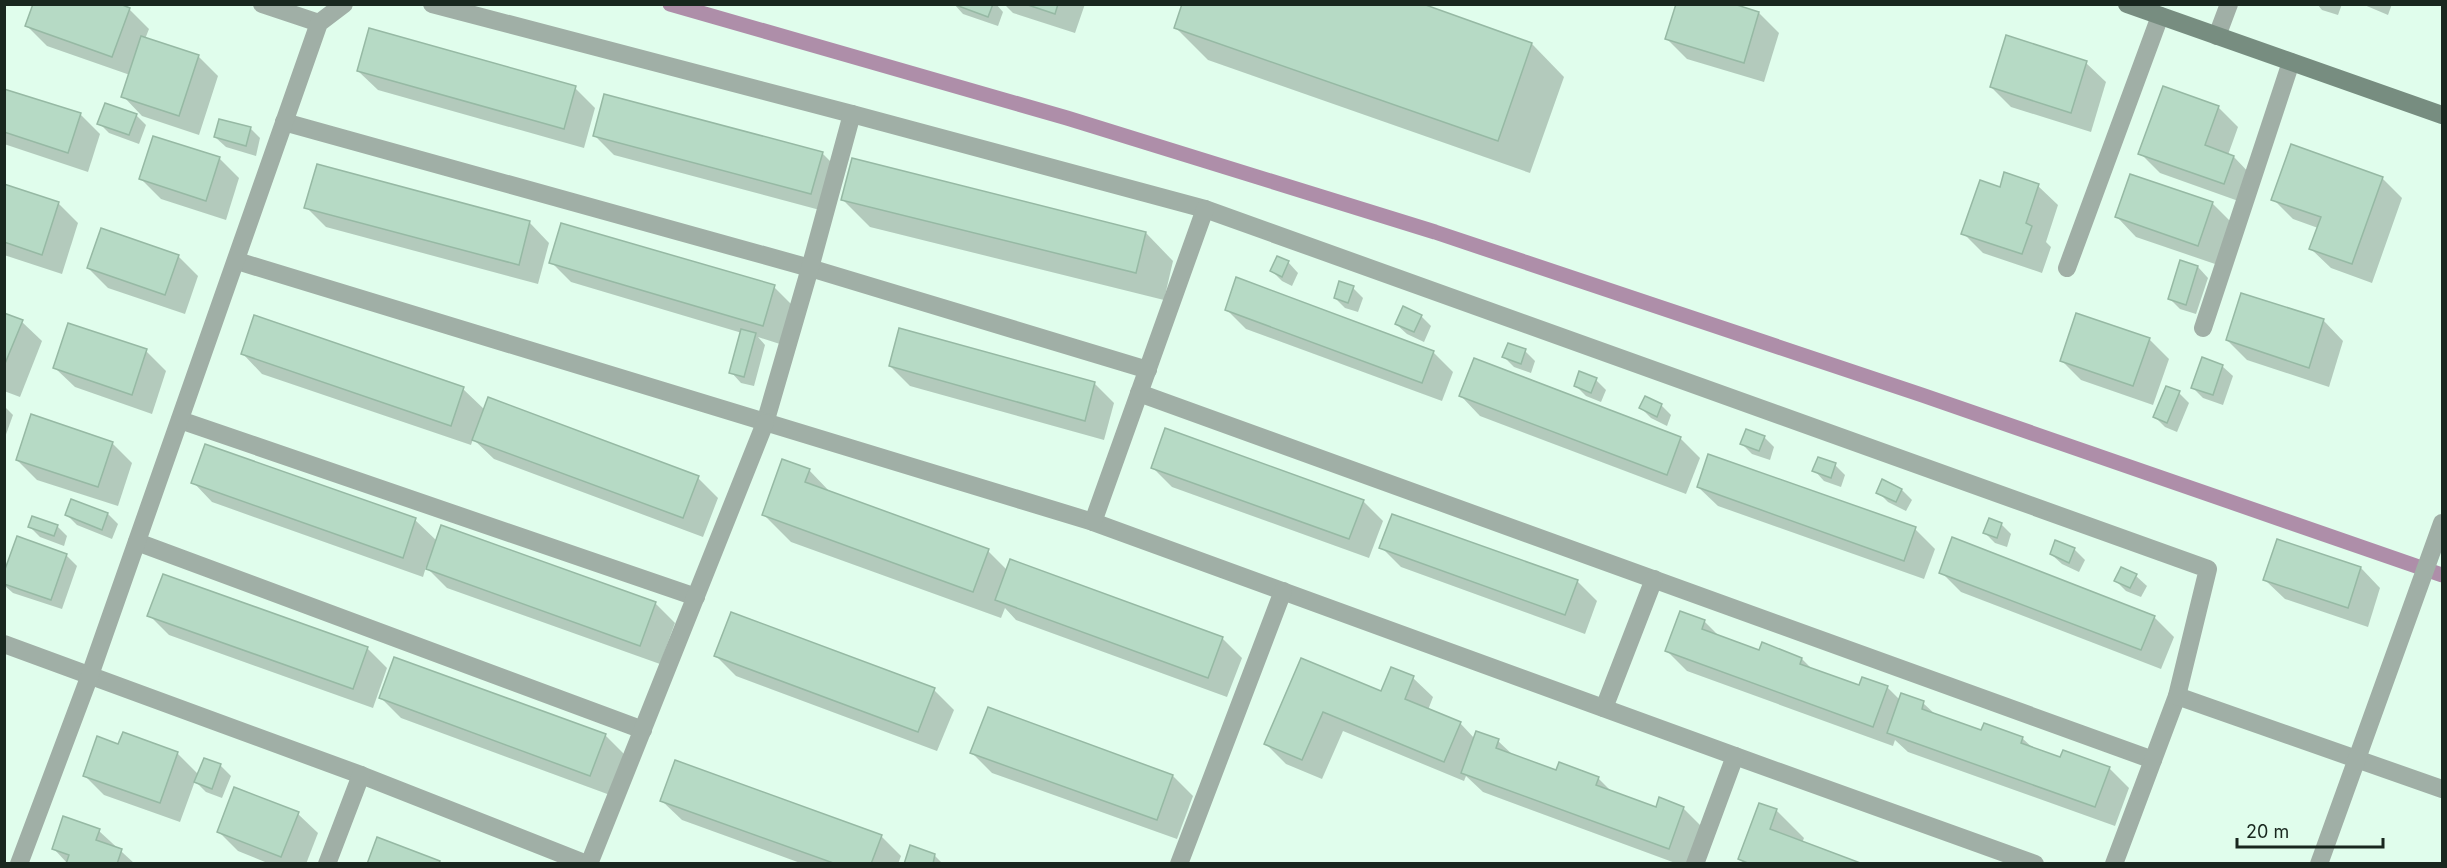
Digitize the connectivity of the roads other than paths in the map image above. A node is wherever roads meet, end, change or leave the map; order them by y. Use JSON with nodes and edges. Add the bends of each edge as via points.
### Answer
{"nodes":[{"id":1,"x":262,"y":4,"type":"edge"},
{"id":2,"x":344,"y":4,"type":"edge"},
{"id":3,"x":432,"y":4,"type":"edge"},
{"id":4,"x":2127,"y":4,"type":"edge"},
{"id":5,"x":2229,"y":4,"type":"edge"},
{"id":6,"x":2160,"y":16,"type":"junction"},
{"id":7,"x":319,"y":23,"type":"junction"},
{"id":8,"x":2217,"y":36,"type":"junction"},
{"id":9,"x":2291,"y":62,"type":"junction"},
{"id":10,"x":852,"y":114,"type":"junction"},
{"id":11,"x":2442,"y":115,"type":"edge"},
{"id":12,"x":284,"y":122,"type":"junction"},
{"id":13,"x":1205,"y":209,"type":"junction"},
{"id":14,"x":237,"y":261,"type":"junction"},
{"id":15,"x":810,"y":268,"type":"junction"},
{"id":16,"x":2067,"y":268,"type":"dead end"},
{"id":17,"x":2203,"y":327,"type":"dead end"},
{"id":18,"x":1148,"y":370,"type":"junction"},
{"id":19,"x":1139,"y":393,"type":"junction"},
{"id":20,"x":180,"y":420,"type":"junction"},
{"id":21,"x":765,"y":423,"type":"junction"},
{"id":22,"x":1094,"y":522,"type":"junction"},
{"id":23,"x":2442,"y":523,"type":"edge"},
{"id":24,"x":137,"y":542,"type":"junction"},
{"id":25,"x":1654,"y":579,"type":"junction"},
{"id":26,"x":1283,"y":591,"type":"junction"},
{"id":27,"x":696,"y":597,"type":"junction"},
{"id":28,"x":4,"y":644,"type":"edge"},
{"id":29,"x":90,"y":675,"type":"junction"},
{"id":30,"x":2177,"y":696,"type":"junction"},
{"id":31,"x":1604,"y":708,"type":"junction"},
{"id":32,"x":643,"y":730,"type":"junction"},
{"id":33,"x":1735,"y":756,"type":"junction"},
{"id":34,"x":2356,"y":758,"type":"junction"},
{"id":35,"x":2152,"y":760,"type":"junction"},
{"id":36,"x":361,"y":775,"type":"junction"},
{"id":37,"x":2442,"y":789,"type":"edge"},
{"id":38,"x":20,"y":864,"type":"edge"},
{"id":39,"x":327,"y":864,"type":"edge"},
{"id":40,"x":588,"y":864,"type":"edge"},
{"id":41,"x":1179,"y":864,"type":"edge"},
{"id":42,"x":1695,"y":864,"type":"edge"},
{"id":43,"x":2035,"y":864,"type":"edge"},
{"id":44,"x":2114,"y":864,"type":"edge"},
{"id":45,"x":2319,"y":864,"type":"edge"}],
"edges":[{"from":1,"to":7,"type":"street"},
{"from":2,"to":7,"type":"street"},
{"from":3,"to":10,"type":"street"},
{"from":4,"to":6,"type":"street"},
{"from":5,"to":8,"type":"street"},
{"from":6,"to":8,"type":"street"},
{"from":6,"to":16,"type":"street"},
{"from":7,"to":12,"type":"street"},
{"from":8,"to":9,"type":"street"},
{"from":9,"to":11,"type":"street"},
{"from":9,"to":17,"type":"street"},
{"from":10,"to":13,"type":"street"},
{"from":10,"to":15,"type":"street"},
{"from":12,"to":14,"type":"street"},
{"from":12,"to":15,"type":"street"},
{"from":13,"to":18,"type":"street"},
{"from":13,"to":30,"type":"street","via":[[2208,569]]},
{"from":14,"to":20,"type":"street"},
{"from":14,"to":21,"type":"street"},
{"from":15,"to":18,"type":"street"},
{"from":15,"to":21,"type":"street"},
{"from":18,"to":19,"type":"street"},
{"from":19,"to":22,"type":"street"},
{"from":19,"to":25,"type":"street"},
{"from":20,"to":24,"type":"street"},
{"from":20,"to":27,"type":"street"},
{"from":21,"to":22,"type":"street"},
{"from":21,"to":27,"type":"street"},
{"from":22,"to":26,"type":"street"},
{"from":23,"to":34,"type":"street"},
{"from":24,"to":29,"type":"street"},
{"from":24,"to":32,"type":"street"},
{"from":25,"to":31,"type":"street"},
{"from":25,"to":35,"type":"street"},
{"from":26,"to":31,"type":"street"},
{"from":26,"to":41,"type":"street"},
{"from":27,"to":32,"type":"street"},
{"from":28,"to":29,"type":"street"},
{"from":29,"to":36,"type":"street"},
{"from":29,"to":38,"type":"street"},
{"from":30,"to":34,"type":"street"},
{"from":30,"to":35,"type":"street"},
{"from":31,"to":33,"type":"street"},
{"from":32,"to":40,"type":"street"},
{"from":33,"to":42,"type":"street"},
{"from":33,"to":43,"type":"street"},
{"from":34,"to":37,"type":"street"},
{"from":34,"to":45,"type":"street"},
{"from":35,"to":44,"type":"street"},
{"from":36,"to":39,"type":"street"},
{"from":36,"to":40,"type":"street"}]}
